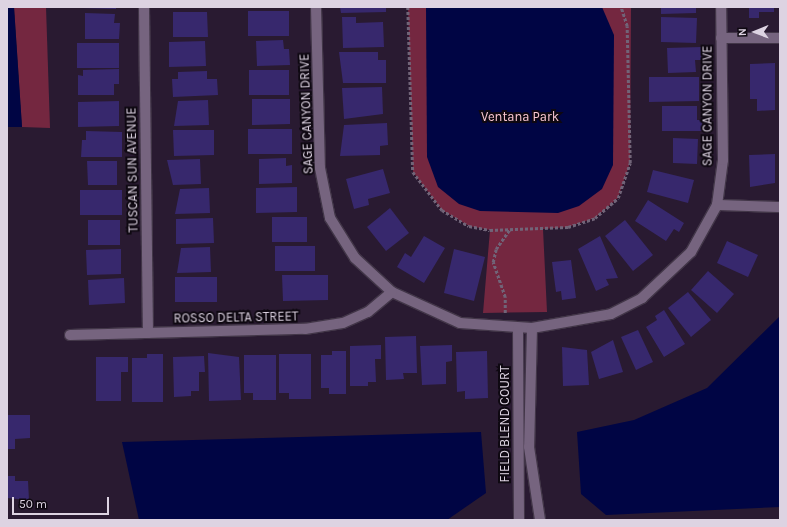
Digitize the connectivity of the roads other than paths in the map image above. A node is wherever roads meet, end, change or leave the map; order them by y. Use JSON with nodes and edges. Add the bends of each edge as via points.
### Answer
{"nodes":[{"id":1,"x":144,"y":7,"type":"edge"},
{"id":2,"x":316,"y":7,"type":"edge"},
{"id":3,"x":722,"y":7,"type":"edge"},
{"id":4,"x":721,"y":38,"type":"junction"},
{"id":5,"x":780,"y":38,"type":"edge"},
{"id":6,"x":717,"y":205,"type":"junction"},
{"id":7,"x":780,"y":207,"type":"edge"},
{"id":8,"x":392,"y":292,"type":"junction"},
{"id":9,"x":518,"y":328,"type":"junction"},
{"id":10,"x":532,"y":328,"type":"junction"},
{"id":11,"x":148,"y":333,"type":"junction"},
{"id":12,"x":70,"y":335,"type":"dead end"},
{"id":13,"x":519,"y":520,"type":"edge"},
{"id":14,"x":540,"y":520,"type":"edge"}],
"edges":[{"from":1,"to":11,"type":"street","name":"TUSCAN SUN AVENUE"},
{"from":2,"to":8,"type":"street","name":"SAGE CANYON DRIVE","via":[[320,168],[330,218],[356,258]]},
{"from":3,"to":4,"type":"street","name":"SAGE CANYON DRIVE"},
{"from":4,"to":5,"type":"street"},
{"from":4,"to":6,"type":"street","name":"SAGE CANYON DRIVE","via":[[723,160]]},
{"from":6,"to":7,"type":"street"},
{"from":6,"to":10,"type":"street","name":"SAGE CANYON DRIVE","via":[[691,252],[642,298],[611,314]]},
{"from":8,"to":9,"type":"street","name":"SAGE CANYON DRIVE","via":[[460,323]]},
{"from":8,"to":11,"type":"street","name":"ROSSO DELTA STREET","via":[[368,312],[343,323],[305,329]]},
{"from":9,"to":10,"type":"street","name":"SAGE CANYON DRIVE"},
{"from":9,"to":13,"type":"street","name":"FIELD BLEND COURT"},
{"from":10,"to":14,"type":"street","name":"FIELD BLEND COURT","via":[[529,447]]},
{"from":11,"to":12,"type":"street","name":"ROSSO DELTA STREET"}]}
